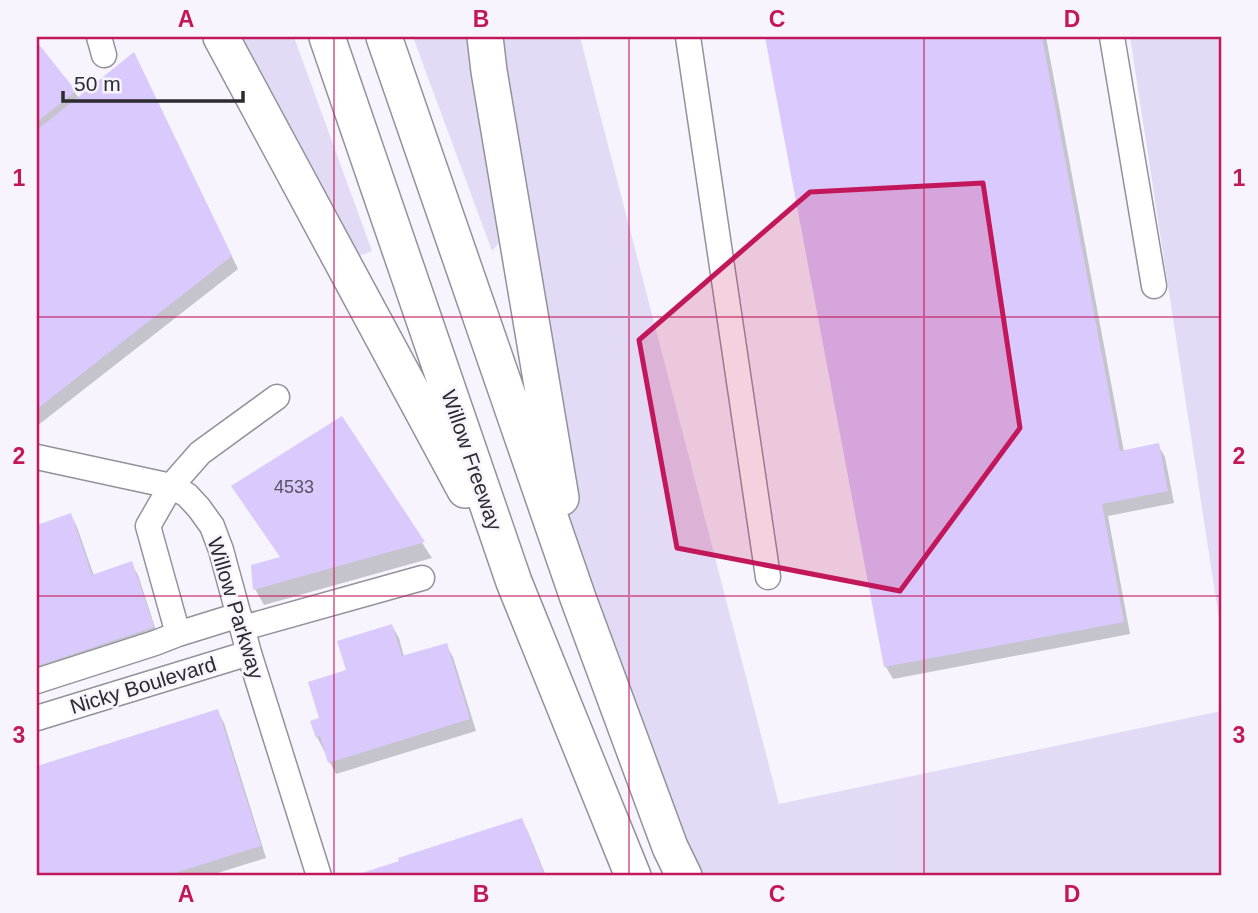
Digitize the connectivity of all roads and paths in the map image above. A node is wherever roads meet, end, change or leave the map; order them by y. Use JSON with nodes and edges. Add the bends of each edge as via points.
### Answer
{"nodes":[{"id":1,"x":220,"y":37,"type":"edge"},
{"id":2,"x":327,"y":37,"type":"edge"},
{"id":3,"x":384,"y":37,"type":"edge"},
{"id":4,"x":485,"y":37,"type":"edge"},
{"id":5,"x":688,"y":37,"type":"edge"},
{"id":6,"x":1112,"y":37,"type":"edge"},
{"id":7,"x":1154,"y":286,"type":"dead end"},
{"id":8,"x":277,"y":397,"type":"dead end"},
{"id":9,"x":37,"y":457,"type":"edge"},
{"id":10,"x":171,"y":486,"type":"junction"},
{"id":11,"x":768,"y":577,"type":"dead end"},
{"id":12,"x":422,"y":578,"type":"dead end"},
{"id":13,"x":514,"y":582,"type":"junction"},
{"id":14,"x":578,"y":598,"type":"junction"},
{"id":15,"x":241,"y":621,"type":"junction"},
{"id":16,"x":178,"y":634,"type":"junction"},
{"id":17,"x":249,"y":653,"type":"junction"},
{"id":18,"x":37,"y":681,"type":"edge"},
{"id":19,"x":37,"y":718,"type":"edge"},
{"id":20,"x":319,"y":876,"type":"edge"},
{"id":21,"x":634,"y":876,"type":"edge"},
{"id":22,"x":684,"y":876,"type":"edge"}],
"edges":[{"from":1,"to":13,"type":"highway"},
{"from":2,"to":13,"type":"highway","name":"Willow Freeway"},
{"from":3,"to":14,"type":"highway"},
{"from":4,"to":14,"type":"highway"},
{"from":5,"to":11,"type":"street"},
{"from":6,"to":7,"type":"street"},
{"from":8,"to":10,"type":"street","via":[[200,453]]},
{"from":9,"to":10,"type":"street","name":"Willow Parkway"},
{"from":10,"to":15,"type":"street","name":"Willow Parkway","via":[[187,495],[212,526]]},
{"from":10,"to":16,"type":"street","via":[[148,526]]},
{"from":12,"to":15,"type":"street"},
{"from":13,"to":21,"type":"highway","name":"Willow Freeway"},
{"from":14,"to":22,"type":"highway"},
{"from":15,"to":16,"type":"street"},
{"from":15,"to":17,"type":"street","name":"Willow Parkway"},
{"from":16,"to":18,"type":"street"},
{"from":17,"to":19,"type":"street","name":"Nicky Boulevard"},
{"from":17,"to":20,"type":"street","name":"Willow Parkway"}]}
